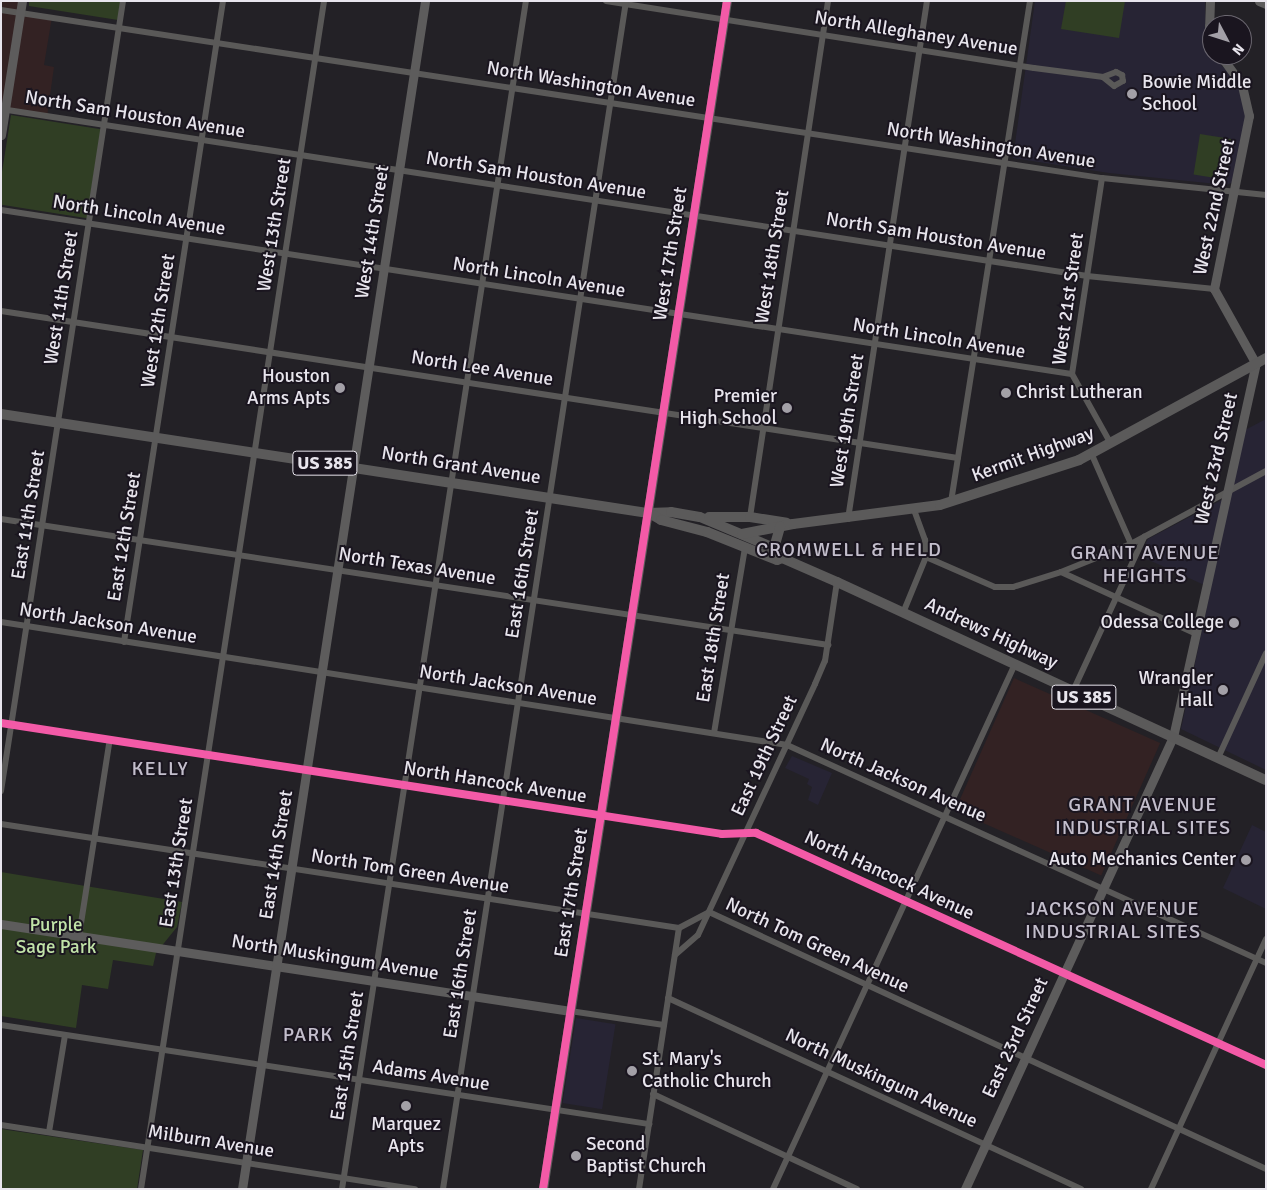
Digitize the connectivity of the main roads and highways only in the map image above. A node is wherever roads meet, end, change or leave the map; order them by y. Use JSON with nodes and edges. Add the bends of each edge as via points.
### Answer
{"nodes":[{"id":1,"x":1266,"y":358,"type":"edge"},
{"id":2,"x":1,"y":414,"type":"edge"},
{"id":3,"x":648,"y":512,"type":"junction"},
{"id":4,"x":700,"y":517,"type":"junction"},
{"id":5,"x":793,"y":524,"type":"junction"},
{"id":6,"x":780,"y":527,"type":"junction"},
{"id":7,"x":742,"y":534,"type":"junction"},
{"id":8,"x":721,"y":537,"type":"junction"},
{"id":9,"x":774,"y":548,"type":"junction"},
{"id":10,"x":782,"y":558,"type":"junction"},
{"id":11,"x":1266,"y":780,"type":"edge"}],
"edges":[{"from":1,"to":5,"type":"main road","name":"Kermit Highway","via":[[1092,455],[951,502],[914,510]]},
{"from":2,"to":3,"type":"main road","name":"North Grant Avenue","number":"US 385"},
{"from":3,"to":4,"type":"main road","name":"North Grant Avenue","number":"US 385"},
{"from":3,"to":8,"type":"main road","name":"North Grant Avenue","number":"US 385","via":[[661,520]]},
{"from":4,"to":5,"type":"main road","name":"Kermit Highway","via":[[750,517]]},
{"from":4,"to":7,"type":"main road","name":"Andrews Highway","number":"US 385"},
{"from":5,"to":6,"type":"main road","name":"Kermit Highway"},
{"from":6,"to":7,"type":"main road","name":"Kermit Highway"},
{"from":6,"to":9,"type":"main road"},
{"from":7,"to":8,"type":"main road","name":"Kermit Highway"},
{"from":7,"to":9,"type":"main road","name":"Andrews Highway","number":"US 385"},
{"from":8,"to":10,"type":"main road","name":"Andrews Highway","number":"US 385","via":[[777,560]]},
{"from":9,"to":10,"type":"main road","name":"Andrews Highway","number":"US 385"},
{"from":10,"to":11,"type":"main road","name":"Andrews Highway","number":"US 385"}]}
